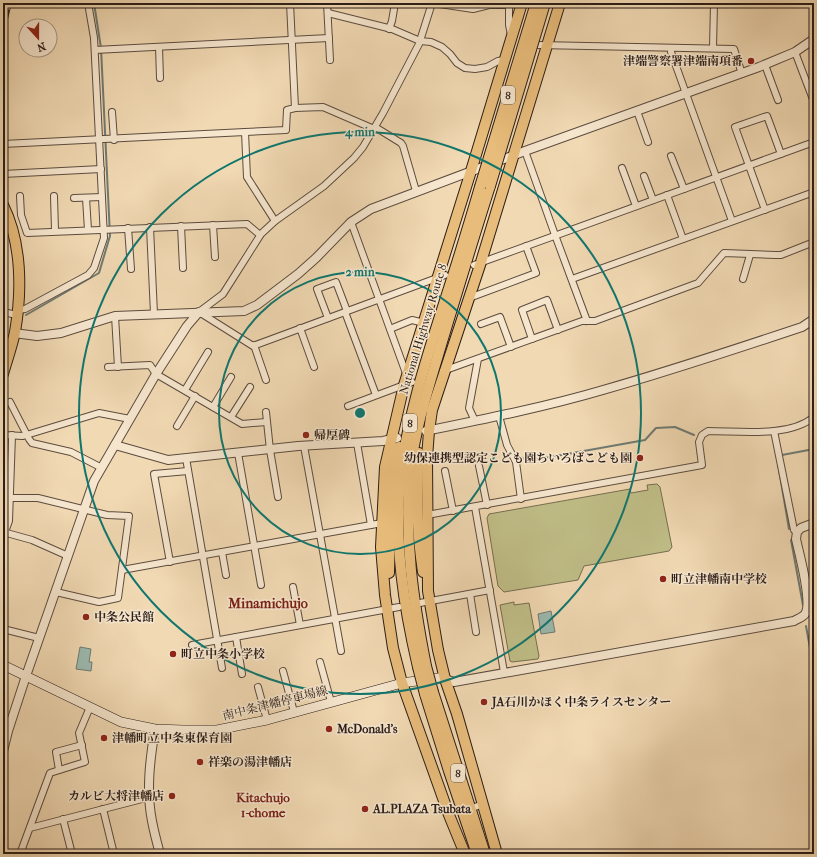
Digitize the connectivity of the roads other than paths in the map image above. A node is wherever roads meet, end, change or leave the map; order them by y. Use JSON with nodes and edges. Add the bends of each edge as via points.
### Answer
{"nodes":[{"id":1,"x":88,"y":3,"type":"edge"},
{"id":2,"x":290,"y":3,"type":"edge"},
{"id":3,"x":327,"y":3,"type":"edge"},
{"id":4,"x":395,"y":3,"type":"edge"},
{"id":5,"x":432,"y":3,"type":"edge"},
{"id":6,"x":522,"y":3,"type":"edge"},
{"id":7,"x":536,"y":3,"type":"edge"},
{"id":8,"x":545,"y":3,"type":"edge"},
{"id":9,"x":560,"y":3,"type":"edge"},
{"id":10,"x":714,"y":3,"type":"edge"},
{"id":11,"x":509,"y":4,"type":"edge"},
{"id":12,"x":328,"y":13,"type":"junction"},
{"id":13,"x":389,"y":28,"type":"junction"},
{"id":14,"x":329,"y":38,"type":"junction"},
{"id":15,"x":292,"y":40,"type":"junction"},
{"id":16,"x":510,"y":40,"type":"junction"},
{"id":17,"x":814,"y":40,"type":"edge"},
{"id":18,"x":420,"y":41,"type":"junction"},
{"id":19,"x":520,"y":45,"type":"dead end"},
{"id":20,"x":543,"y":45,"type":"junction"},
{"id":21,"x":159,"y":47,"type":"junction"},
{"id":22,"x":671,"y":48,"type":"junction"},
{"id":23,"x":713,"y":48,"type":"junction"},
{"id":24,"x":99,"y":50,"type":"junction"},
{"id":25,"x":796,"y":52,"type":"junction"},
{"id":26,"x":330,"y":60,"type":"dead end"},
{"id":27,"x":504,"y":60,"type":"junction"},
{"id":28,"x":765,"y":65,"type":"junction"},
{"id":29,"x":742,"y":74,"type":"junction"},
{"id":30,"x":160,"y":78,"type":"dead end"},
{"id":31,"x":685,"y":94,"type":"junction"},
{"id":32,"x":778,"y":100,"type":"dead end"},
{"id":33,"x":814,"y":102,"type":"edge"},
{"id":34,"x":295,"y":108,"type":"junction"},
{"id":35,"x":637,"y":111,"type":"junction"},
{"id":36,"x":112,"y":112,"type":"dead end"},
{"id":37,"x":375,"y":128,"type":"junction"},
{"id":38,"x":245,"y":132,"type":"junction"},
{"id":39,"x":106,"y":140,"type":"junction"},
{"id":40,"x":648,"y":142,"type":"dead end"},
{"id":41,"x":814,"y":142,"type":"edge"},
{"id":42,"x":3,"y":144,"type":"edge"},
{"id":43,"x":525,"y":151,"type":"junction"},
{"id":44,"x":781,"y":154,"type":"junction"},
{"id":45,"x":514,"y":155,"type":"junction"},
{"id":46,"x":671,"y":156,"type":"dead end"},
{"id":47,"x":749,"y":166,"type":"junction"},
{"id":48,"x":622,"y":168,"type":"dead end"},
{"id":49,"x":101,"y":169,"type":"junction"},
{"id":50,"x":471,"y":171,"type":"junction"},
{"id":51,"x":3,"y":174,"type":"edge"},
{"id":52,"x":644,"y":176,"type":"dead end"},
{"id":53,"x":716,"y":178,"type":"junction"},
{"id":54,"x":485,"y":186,"type":"junction"},
{"id":55,"x":684,"y":189,"type":"junction"},
{"id":56,"x":416,"y":191,"type":"junction"},
{"id":57,"x":814,"y":192,"type":"edge"},
{"id":58,"x":667,"y":195,"type":"junction"},
{"id":59,"x":20,"y":196,"type":"dead end"},
{"id":60,"x":54,"y":196,"type":"dead end"},
{"id":61,"x":102,"y":197,"type":"junction"},
{"id":62,"x":74,"y":198,"type":"dead end"},
{"id":63,"x":86,"y":198,"type":"junction"},
{"id":64,"x":653,"y":200,"type":"junction"},
{"id":65,"x":3,"y":205,"type":"edge"},
{"id":66,"x":636,"y":206,"type":"junction"},
{"id":67,"x":765,"y":210,"type":"junction"},
{"id":68,"x":275,"y":221,"type":"junction"},
{"id":69,"x":350,"y":222,"type":"junction"},
{"id":70,"x":732,"y":222,"type":"junction"},
{"id":71,"x":213,"y":225,"type":"junction"},
{"id":72,"x":181,"y":226,"type":"junction"},
{"id":73,"x":150,"y":227,"type":"junction"},
{"id":74,"x":128,"y":228,"type":"junction"},
{"id":75,"x":108,"y":229,"type":"junction"},
{"id":76,"x":88,"y":230,"type":"junction"},
{"id":77,"x":55,"y":231,"type":"junction"},
{"id":78,"x":260,"y":235,"type":"junction"},
{"id":79,"x":555,"y":236,"type":"junction"},
{"id":80,"x":683,"y":239,"type":"junction"},
{"id":81,"x":814,"y":242,"type":"edge"},
{"id":82,"x":526,"y":246,"type":"junction"},
{"id":83,"x":750,"y":255,"type":"junction"},
{"id":84,"x":215,"y":258,"type":"dead end"},
{"id":85,"x":477,"y":263,"type":"junction"},
{"id":86,"x":183,"y":268,"type":"dead end"},
{"id":87,"x":131,"y":269,"type":"dead end"},
{"id":88,"x":441,"y":276,"type":"junction"},
{"id":89,"x":572,"y":279,"type":"junction"},
{"id":90,"x":743,"y":279,"type":"dead end"},
{"id":91,"x":469,"y":298,"type":"junction"},
{"id":92,"x":379,"y":299,"type":"junction"},
{"id":93,"x":346,"y":311,"type":"junction"},
{"id":94,"x":3,"y":312,"type":"edge"},
{"id":95,"x":199,"y":312,"type":"junction"},
{"id":96,"x":17,"y":313,"type":"junction"},
{"id":97,"x":154,"y":314,"type":"junction"},
{"id":98,"x":115,"y":316,"type":"junction"},
{"id":99,"x":440,"y":316,"type":"junction"},
{"id":100,"x":328,"y":318,"type":"junction"},
{"id":101,"x":814,"y":319,"type":"edge"},
{"id":102,"x":587,"y":321,"type":"junction"},
{"id":103,"x":424,"y":323,"type":"junction"},
{"id":104,"x":482,"y":324,"type":"dead end"},
{"id":105,"x":300,"y":328,"type":"junction"},
{"id":106,"x":390,"y":329,"type":"junction"},
{"id":107,"x":558,"y":330,"type":"junction"},
{"id":108,"x":14,"y":333,"type":"junction"},
{"id":109,"x":532,"y":339,"type":"junction"},
{"id":110,"x":254,"y":345,"type":"junction"},
{"id":111,"x":511,"y":347,"type":"junction"},
{"id":112,"x":208,"y":352,"type":"dead end"},
{"id":113,"x":478,"y":359,"type":"junction"},
{"id":114,"x":118,"y":366,"type":"junction"},
{"id":115,"x":108,"y":367,"type":"dead end"},
{"id":116,"x":314,"y":367,"type":"dead end"},
{"id":117,"x":443,"y":371,"type":"junction"},
{"id":118,"x":3,"y":374,"type":"edge"},
{"id":119,"x":156,"y":374,"type":"junction"},
{"id":120,"x":231,"y":377,"type":"dead end"},
{"id":121,"x":266,"y":380,"type":"dead end"},
{"id":122,"x":431,"y":380,"type":"junction"},
{"id":123,"x":408,"y":381,"type":"junction"},
{"id":124,"x":250,"y":387,"type":"dead end"},
{"id":125,"x":185,"y":390,"type":"junction"},
{"id":126,"x":195,"y":396,"type":"junction"},
{"id":127,"x":376,"y":396,"type":"junction"},
{"id":128,"x":10,"y":402,"type":"dead end"},
{"id":129,"x":348,"y":406,"type":"dead end"},
{"id":130,"x":213,"y":407,"type":"junction"},
{"id":131,"x":266,"y":412,"type":"dead end"},
{"id":132,"x":499,"y":416,"type":"junction"},
{"id":133,"x":814,"y":417,"type":"edge"},
{"id":134,"x":231,"y":418,"type":"junction"},
{"id":135,"x":130,"y":419,"type":"junction"},
{"id":136,"x":475,"y":421,"type":"junction"},
{"id":137,"x":266,"y":422,"type":"junction"},
{"id":138,"x":176,"y":426,"type":"dead end"},
{"id":139,"x":428,"y":431,"type":"junction"},
{"id":140,"x":774,"y":431,"type":"junction"},
{"id":141,"x":27,"y":434,"type":"junction"},
{"id":142,"x":3,"y":435,"type":"edge"},
{"id":143,"x":12,"y":435,"type":"junction"},
{"id":144,"x":394,"y":438,"type":"junction"},
{"id":145,"x":357,"y":443,"type":"junction"},
{"id":146,"x":115,"y":445,"type":"junction"},
{"id":147,"x":304,"y":446,"type":"junction"},
{"id":148,"x":270,"y":450,"type":"junction"},
{"id":149,"x":238,"y":453,"type":"junction"},
{"id":150,"x":186,"y":458,"type":"junction"},
{"id":151,"x":479,"y":466,"type":"dead end"},
{"id":152,"x":102,"y":468,"type":"junction"},
{"id":153,"x":188,"y":470,"type":"junction"},
{"id":154,"x":3,"y":471,"type":"edge"},
{"id":155,"x":10,"y":471,"type":"junction"},
{"id":156,"x":445,"y":471,"type":"dead end"},
{"id":157,"x":278,"y":497,"type":"dead end"},
{"id":158,"x":9,"y":498,"type":"junction"},
{"id":159,"x":521,"y":499,"type":"junction"},
{"id":160,"x":487,"y":505,"type":"junction"},
{"id":161,"x":475,"y":507,"type":"junction"},
{"id":162,"x":84,"y":510,"type":"junction"},
{"id":163,"x":453,"y":511,"type":"junction"},
{"id":164,"x":427,"y":515,"type":"junction"},
{"id":165,"x":382,"y":523,"type":"junction"},
{"id":166,"x":814,"y":523,"type":"edge"},
{"id":167,"x":371,"y":525,"type":"junction"},
{"id":168,"x":4,"y":532,"type":"edge"},
{"id":169,"x":797,"y":532,"type":"junction"},
{"id":170,"x":319,"y":535,"type":"junction"},
{"id":171,"x":253,"y":547,"type":"junction"},
{"id":172,"x":222,"y":552,"type":"junction"},
{"id":173,"x":68,"y":556,"type":"junction"},
{"id":174,"x":203,"y":556,"type":"junction"},
{"id":175,"x":170,"y":562,"type":"junction"},
{"id":176,"x":122,"y":570,"type":"junction"},
{"id":177,"x":226,"y":575,"type":"dead end"},
{"id":178,"x":261,"y":586,"type":"dead end"},
{"id":179,"x":293,"y":587,"type":"dead end"},
{"id":180,"x":490,"y":590,"type":"junction"},
{"id":181,"x":56,"y":592,"type":"junction"},
{"id":182,"x":470,"y":594,"type":"junction"},
{"id":183,"x":426,"y":598,"type":"junction"},
{"id":184,"x":388,"y":606,"type":"junction"},
{"id":185,"x":399,"y":607,"type":"dead end"},
{"id":186,"x":334,"y":619,"type":"junction"},
{"id":187,"x":300,"y":625,"type":"junction"},
{"id":188,"x":3,"y":629,"type":"edge"},
{"id":189,"x":476,"y":632,"type":"dead end"},
{"id":190,"x":236,"y":637,"type":"junction"},
{"id":191,"x":39,"y":638,"type":"junction"},
{"id":192,"x":218,"y":640,"type":"junction"},
{"id":193,"x":192,"y":645,"type":"dead end"},
{"id":194,"x":341,"y":651,"type":"dead end"},
{"id":195,"x":320,"y":662,"type":"dead end"},
{"id":196,"x":3,"y":665,"type":"edge"},
{"id":197,"x":422,"y":667,"type":"junction"},
{"id":198,"x":222,"y":668,"type":"dead end"},
{"id":199,"x":283,"y":671,"type":"dead end"},
{"id":200,"x":504,"y":672,"type":"junction"},
{"id":201,"x":242,"y":674,"type":"dead end"},
{"id":202,"x":26,"y":676,"type":"junction"},
{"id":203,"x":445,"y":679,"type":"junction"},
{"id":204,"x":402,"y":683,"type":"junction"},
{"id":205,"x":258,"y":687,"type":"dead end"},
{"id":206,"x":429,"y":693,"type":"junction"},
{"id":207,"x":331,"y":702,"type":"junction"},
{"id":208,"x":90,"y":707,"type":"junction"},
{"id":209,"x":294,"y":712,"type":"junction"},
{"id":210,"x":267,"y":720,"type":"junction"},
{"id":211,"x":155,"y":729,"type":"junction"},
{"id":212,"x":82,"y":745,"type":"junction"},
{"id":213,"x":3,"y":751,"type":"edge"},
{"id":214,"x":59,"y":770,"type":"junction"},
{"id":215,"x":150,"y":797,"type":"junction"},
{"id":216,"x":103,"y":809,"type":"junction"},
{"id":217,"x":63,"y":819,"type":"junction"},
{"id":218,"x":30,"y":828,"type":"junction"},
{"id":219,"x":20,"y":854,"type":"edge"},
{"id":220,"x":72,"y":854,"type":"edge"},
{"id":221,"x":114,"y":854,"type":"edge"},
{"id":222,"x":160,"y":854,"type":"edge"},
{"id":223,"x":465,"y":854,"type":"edge"},
{"id":224,"x":477,"y":854,"type":"edge"},
{"id":225,"x":485,"y":854,"type":"edge"},
{"id":226,"x":496,"y":854,"type":"edge"}],
"edges":[{"from":1,"to":24,"type":"street","via":[[94,38]]},
{"from":2,"to":15,"type":"street"},
{"from":3,"to":12,"type":"street"},
{"from":4,"to":13,"type":"street"},
{"from":5,"to":11,"type":"street","via":[[473,9]]},
{"from":5,"to":18,"type":"street"},
{"from":6,"to":16,"type":"main road"},
{"from":7,"to":54,"type":"main road","name":"National Highway Route 8","number":"8","bridge":true},
{"from":8,"to":54,"type":"main road","name":"National Highway Route 8","number":"8","bridge":true},
{"from":9,"to":20,"type":"main road"},
{"from":10,"to":23,"type":"street"},
{"from":11,"to":16,"type":"street"},
{"from":12,"to":13,"type":"street"},
{"from":12,"to":14,"type":"street"},
{"from":13,"to":18,"type":"street"},
{"from":14,"to":15,"type":"street"},
{"from":14,"to":26,"type":"street"},
{"from":15,"to":21,"type":"street"},
{"from":15,"to":34,"type":"street"},
{"from":16,"to":19,"type":"street"},
{"from":16,"to":27,"type":"main road"},
{"from":17,"to":25,"type":"street"},
{"from":18,"to":27,"type":"street","via":[[442,47],[465,68],[487,67],[498,60]]},
{"from":18,"to":37,"type":"street"},
{"from":20,"to":22,"type":"street"},
{"from":20,"to":45,"type":"main road"},
{"from":21,"to":24,"type":"street"},
{"from":21,"to":30,"type":"street"},
{"from":22,"to":23,"type":"street"},
{"from":22,"to":31,"type":"street"},
{"from":23,"to":29,"type":"street","via":[[734,49]]},
{"from":24,"to":39,"type":"street"},
{"from":25,"to":28,"type":"street"},
{"from":25,"to":33,"type":"street"},
{"from":27,"to":50,"type":"main road"},
{"from":28,"to":29,"type":"street"},
{"from":28,"to":32,"type":"street"},
{"from":29,"to":31,"type":"street"},
{"from":31,"to":35,"type":"street"},
{"from":31,"to":53,"type":"street"},
{"from":34,"to":37,"type":"street","via":[[323,107]]},
{"from":34,"to":38,"type":"street","via":[[286,110],[286,130]]},
{"from":35,"to":40,"type":"street"},
{"from":35,"to":43,"type":"street"},
{"from":36,"to":39,"type":"street"},
{"from":37,"to":56,"type":"street","via":[[403,146]]},
{"from":37,"to":68,"type":"street","via":[[354,158],[324,186]]},
{"from":38,"to":39,"type":"street"},
{"from":38,"to":68,"type":"street","via":[[247,177]]},
{"from":39,"to":42,"type":"street"},
{"from":39,"to":49,"type":"street"},
{"from":41,"to":44,"type":"street"},
{"from":43,"to":45,"type":"street"},
{"from":43,"to":79,"type":"street"},
{"from":44,"to":47,"type":"street"},
{"from":44,"to":47,"type":"street","via":[[767,116],[735,127]]},
{"from":45,"to":50,"type":"street"},
{"from":45,"to":85,"type":"main road"},
{"from":46,"to":55,"type":"street"},
{"from":47,"to":53,"type":"street"},
{"from":47,"to":67,"type":"street"},
{"from":48,"to":66,"type":"street"},
{"from":49,"to":51,"type":"street"},
{"from":49,"to":61,"type":"street"},
{"from":50,"to":56,"type":"street"},
{"from":50,"to":88,"type":"main road"},
{"from":52,"to":64,"type":"street"},
{"from":53,"to":55,"type":"street"},
{"from":53,"to":70,"type":"street"},
{"from":54,"to":99,"type":"main road","name":"National Highway Route 8","number":"8"},
{"from":54,"to":122,"type":"main road","name":"National Highway Route 8","number":"8"},
{"from":55,"to":58,"type":"street"},
{"from":56,"to":69,"type":"street","via":[[371,209]]},
{"from":57,"to":67,"type":"street"},
{"from":58,"to":64,"type":"street"},
{"from":58,"to":80,"type":"street"},
{"from":59,"to":77,"type":"street","via":[[21,215],[27,233]]},
{"from":60,"to":77,"type":"street"},
{"from":61,"to":63,"type":"street"},
{"from":61,"to":75,"type":"street"},
{"from":62,"to":63,"type":"street"},
{"from":63,"to":76,"type":"street"},
{"from":64,"to":66,"type":"street"},
{"from":65,"to":96,"type":"main road","via":[[14,235],[18,258]]},
{"from":66,"to":79,"type":"street"},
{"from":67,"to":70,"type":"street"},
{"from":68,"to":78,"type":"street"},
{"from":69,"to":92,"type":"street"},
{"from":69,"to":95,"type":"street","via":[[308,266],[256,305],[238,312]]},
{"from":70,"to":80,"type":"street"},
{"from":71,"to":72,"type":"street"},
{"from":71,"to":78,"type":"street","via":[[247,224]]},
{"from":71,"to":84,"type":"street"},
{"from":72,"to":73,"type":"street"},
{"from":72,"to":86,"type":"street"},
{"from":73,"to":74,"type":"street"},
{"from":73,"to":97,"type":"street"},
{"from":74,"to":75,"type":"street"},
{"from":74,"to":87,"type":"street"},
{"from":75,"to":76,"type":"street"},
{"from":75,"to":96,"type":"street","via":[[94,268],[88,275]]},
{"from":76,"to":77,"type":"street"},
{"from":78,"to":95,"type":"street","via":[[223,294]]},
{"from":79,"to":82,"type":"street"},
{"from":79,"to":89,"type":"street"},
{"from":80,"to":89,"type":"street"},
{"from":81,"to":83,"type":"street","via":[[781,255]]},
{"from":82,"to":85,"type":"street"},
{"from":82,"to":91,"type":"street","via":[[536,273]]},
{"from":83,"to":90,"type":"street"},
{"from":83,"to":102,"type":"street","via":[[724,253],[698,283],[595,321]]},
{"from":85,"to":91,"type":"main road"},
{"from":88,"to":92,"type":"street"},
{"from":88,"to":103,"type":"main road"},
{"from":89,"to":102,"type":"street"},
{"from":91,"to":117,"type":"main road"},
{"from":92,"to":93,"type":"street"},
{"from":92,"to":106,"type":"street"},
{"from":93,"to":100,"type":"street"},
{"from":93,"to":100,"type":"street","via":[[336,282],[317,288]]},
{"from":93,"to":127,"type":"street"},
{"from":94,"to":96,"type":"street"},
{"from":95,"to":97,"type":"street"},
{"from":95,"to":110,"type":"street"},
{"from":95,"to":119,"type":"street"},
{"from":96,"to":108,"type":"main road"},
{"from":97,"to":98,"type":"street"},
{"from":98,"to":108,"type":"street","via":[[61,333],[37,336]]},
{"from":98,"to":114,"type":"street"},
{"from":99,"to":184,"type":"main road","number":"8","via":[[434,323],[414,386],[394,467],[391,485]]},
{"from":99,"to":197,"type":"main road","name":"National Highway Route 8","number":"8","via":[[419,385],[400,483],[399,541],[402,574],[410,634]]},
{"from":100,"to":105,"type":"street"},
{"from":101,"to":132,"type":"street","via":[[802,327],[704,359],[603,390]]},
{"from":102,"to":107,"type":"street"},
{"from":103,"to":106,"type":"street","via":[[412,320]]},
{"from":103,"to":123,"type":"main road"},
{"from":104,"to":111,"type":"street","via":[[500,317]]},
{"from":105,"to":110,"type":"street"},
{"from":105,"to":116,"type":"street"},
{"from":106,"to":123,"type":"street"},
{"from":107,"to":109,"type":"street"},
{"from":107,"to":109,"type":"street","via":[[547,300],[522,310]]},
{"from":108,"to":118,"type":"main road"},
{"from":109,"to":111,"type":"street"},
{"from":110,"to":121,"type":"street"},
{"from":111,"to":113,"type":"street"},
{"from":112,"to":125,"type":"street"},
{"from":113,"to":117,"type":"street"},
{"from":113,"to":136,"type":"street","via":[[470,408]]},
{"from":114,"to":115,"type":"street"},
{"from":114,"to":119,"type":"street","via":[[150,365]]},
{"from":117,"to":139,"type":"main road"},
{"from":119,"to":125,"type":"street"},
{"from":119,"to":135,"type":"street"},
{"from":120,"to":130,"type":"street"},
{"from":122,"to":183,"type":"main road","number":"8","via":[[432,390],[420,446],[418,499],[420,555]]},
{"from":122,"to":197,"type":"main road","name":"National Highway Route 8","number":"8","via":[[417,431],[410,470],[408,510],[410,572]]},
{"from":123,"to":127,"type":"street"},
{"from":123,"to":144,"type":"main road"},
{"from":124,"to":134,"type":"street"},
{"from":125,"to":126,"type":"street"},
{"from":126,"to":130,"type":"street"},
{"from":126,"to":138,"type":"street"},
{"from":127,"to":129,"type":"street"},
{"from":128,"to":141,"type":"street"},
{"from":130,"to":134,"type":"street"},
{"from":131,"to":137,"type":"street"},
{"from":132,"to":136,"type":"street"},
{"from":132,"to":159,"type":"street","via":[[507,444],[516,462]]},
{"from":133,"to":140,"type":"street","via":[[805,424]]},
{"from":134,"to":137,"type":"street","via":[[242,424]]},
{"from":135,"to":141,"type":"street","via":[[99,413]]},
{"from":135,"to":146,"type":"street"},
{"from":136,"to":139,"type":"street"},
{"from":137,"to":148,"type":"street"},
{"from":139,"to":164,"type":"main road"},
{"from":140,"to":159,"type":"street","via":[[708,431],[702,434],[699,442],[702,465]]},
{"from":140,"to":169,"type":"street","via":[[794,530]]},
{"from":141,"to":143,"type":"street"},
{"from":141,"to":152,"type":"street","via":[[32,442],[72,452]]},
{"from":142,"to":143,"type":"street"},
{"from":143,"to":155,"type":"street"},
{"from":144,"to":145,"type":"street"},
{"from":144,"to":165,"type":"main road","via":[[385,467]]},
{"from":145,"to":147,"type":"street"},
{"from":145,"to":167,"type":"street"},
{"from":146,"to":150,"type":"street","via":[[168,460]]},
{"from":146,"to":152,"type":"street"},
{"from":147,"to":148,"type":"street"},
{"from":147,"to":170,"type":"street"},
{"from":148,"to":149,"type":"street"},
{"from":148,"to":157,"type":"street"},
{"from":149,"to":150,"type":"street"},
{"from":149,"to":171,"type":"street"},
{"from":150,"to":153,"type":"street"},
{"from":151,"to":160,"type":"street"},
{"from":152,"to":162,"type":"street","via":[[94,481]]},
{"from":153,"to":174,"type":"street"},
{"from":153,"to":175,"type":"street","via":[[154,474]]},
{"from":154,"to":155,"type":"street"},
{"from":155,"to":158,"type":"street"},
{"from":156,"to":163,"type":"street"},
{"from":158,"to":162,"type":"street","via":[[38,498]]},
{"from":158,"to":168,"type":"street","via":[[8,521]]},
{"from":159,"to":160,"type":"street"},
{"from":160,"to":161,"type":"street"},
{"from":161,"to":163,"type":"street"},
{"from":161,"to":180,"type":"street"},
{"from":162,"to":173,"type":"street"},
{"from":162,"to":176,"type":"street","via":[[129,516]]},
{"from":163,"to":164,"type":"street"},
{"from":164,"to":183,"type":"main road"},
{"from":165,"to":167,"type":"street"},
{"from":165,"to":184,"type":"main road","via":[[381,547]]},
{"from":166,"to":169,"type":"street"},
{"from":167,"to":170,"type":"street"},
{"from":168,"to":173,"type":"street","via":[[32,540]]},
{"from":169,"to":200,"type":"street","via":[[796,539],[808,595],[805,615],[794,621]]},
{"from":170,"to":171,"type":"street"},
{"from":170,"to":186,"type":"street"},
{"from":171,"to":172,"type":"street"},
{"from":171,"to":178,"type":"street"},
{"from":172,"to":174,"type":"street"},
{"from":172,"to":177,"type":"street"},
{"from":173,"to":181,"type":"street"},
{"from":174,"to":175,"type":"street"},
{"from":174,"to":192,"type":"street"},
{"from":175,"to":176,"type":"street"},
{"from":176,"to":181,"type":"street","via":[[118,598],[99,602]]},
{"from":179,"to":187,"type":"street"},
{"from":180,"to":182,"type":"street"},
{"from":180,"to":200,"type":"street"},
{"from":181,"to":191,"type":"street"},
{"from":182,"to":183,"type":"street"},
{"from":182,"to":189,"type":"street"},
{"from":183,"to":203,"type":"main road"},
{"from":184,"to":185,"type":"street"},
{"from":184,"to":186,"type":"street"},
{"from":184,"to":204,"type":"main road","via":[[393,648]]},
{"from":186,"to":187,"type":"street"},
{"from":186,"to":194,"type":"street"},
{"from":187,"to":190,"type":"street"},
{"from":188,"to":191,"type":"street"},
{"from":190,"to":192,"type":"street"},
{"from":190,"to":201,"type":"street"},
{"from":191,"to":202,"type":"street"},
{"from":192,"to":193,"type":"street"},
{"from":192,"to":198,"type":"street"},
{"from":195,"to":207,"type":"street"},
{"from":196,"to":202,"type":"main road","name":"南中条津幡停車場線"},
{"from":197,"to":206,"type":"main road","name":"National Highway Route 8","number":"8","bridge":true},
{"from":199,"to":209,"type":"street"},
{"from":200,"to":203,"type":"street","via":[[454,682]]},
{"from":202,"to":208,"type":"main road","name":"南中条津幡停車場線"},
{"from":202,"to":213,"type":"street"},
{"from":203,"to":204,"type":"main road","name":"南中条津幡停車場線"},
{"from":203,"to":226,"type":"main road","via":[[457,714],[479,806]]},
{"from":204,"to":207,"type":"main road","name":"南中条津幡停車場線"},
{"from":204,"to":223,"type":"main road","via":[[453,814]]},
{"from":205,"to":210,"type":"street"},
{"from":206,"to":224,"type":"main road","name":"National Highway Route 8","number":"8","via":[[449,771]]},
{"from":206,"to":225,"type":"main road","name":"National Highway Route 8","number":"8"},
{"from":207,"to":209,"type":"main road","name":"南中条津幡停車場線"},
{"from":208,"to":211,"type":"main road","name":"南中条津幡停車場線","via":[[121,722]]},
{"from":208,"to":212,"type":"street","via":[[79,733]]},
{"from":209,"to":210,"type":"main road","name":"南中条津幡停車場線"},
{"from":210,"to":211,"type":"main road","name":"南中条津幡停車場線","via":[[217,730]]},
{"from":211,"to":215,"type":"street","via":[[150,762]]},
{"from":212,"to":214,"type":"street","via":[[85,762]]},
{"from":212,"to":214,"type":"street","via":[[56,752]]},
{"from":214,"to":218,"type":"street","via":[[50,773]]},
{"from":215,"to":216,"type":"street"},
{"from":215,"to":222,"type":"street","via":[[152,821]]},
{"from":216,"to":217,"type":"street"},
{"from":216,"to":221,"type":"street"},
{"from":217,"to":218,"type":"street"},
{"from":217,"to":220,"type":"street"},
{"from":218,"to":219,"type":"street"}]}
